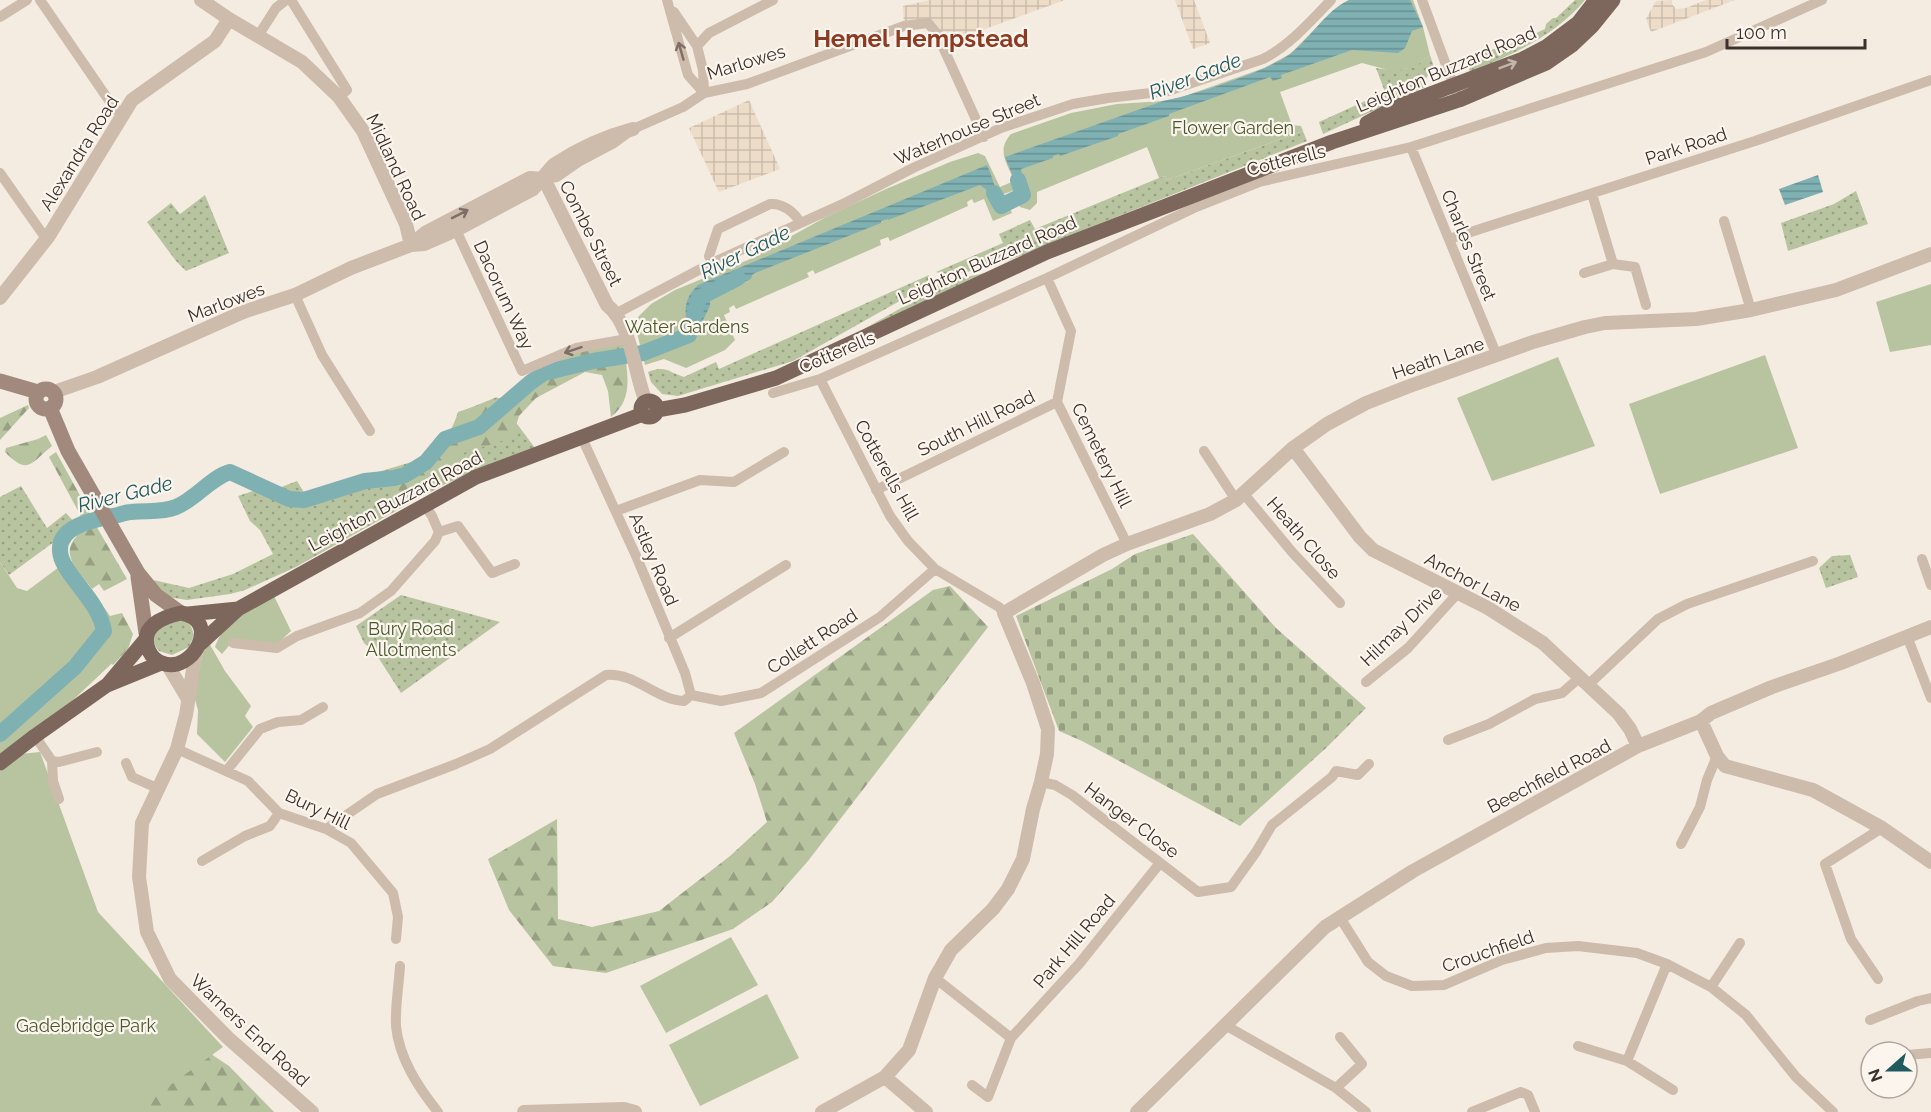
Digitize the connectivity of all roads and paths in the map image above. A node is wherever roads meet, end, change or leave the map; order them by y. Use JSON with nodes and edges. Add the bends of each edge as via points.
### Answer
{"nodes":[{"id":1,"x":27,"y":0,"type":"edge"},
{"id":2,"x":40,"y":0,"type":"edge"},
{"id":3,"x":201,"y":0,"type":"edge"},
{"id":4,"x":285,"y":0,"type":"edge"},
{"id":5,"x":291,"y":0,"type":"edge"},
{"id":6,"x":773,"y":0,"type":"edge"},
{"id":7,"x":1331,"y":0,"type":"edge"},
{"id":8,"x":1596,"y":0,"type":"edge"},
{"id":9,"x":1612,"y":0,"type":"edge"},
{"id":10,"x":1822,"y":0,"type":"edge"},
{"id":11,"x":1422,"y":1,"type":"edge"},
{"id":12,"x":668,"y":2,"type":"edge"},
{"id":13,"x":0,"y":17,"type":"edge"},
{"id":14,"x":229,"y":19,"type":"junction"},
{"id":15,"x":258,"y":36,"type":"junction"},
{"id":16,"x":697,"y":46,"type":"junction"},
{"id":17,"x":1931,"y":80,"type":"edge"},
{"id":18,"x":704,"y":93,"type":"junction"},
{"id":19,"x":1456,"y":93,"type":"junction"},
{"id":20,"x":339,"y":97,"type":"junction"},
{"id":21,"x":122,"y":116,"type":"junction"},
{"id":22,"x":633,"y":129,"type":"joint"},
{"id":23,"x":984,"y":136,"type":"junction"},
{"id":24,"x":1411,"y":147,"type":"junction"},
{"id":25,"x":0,"y":173,"type":"edge"},
{"id":26,"x":544,"y":179,"type":"junction"},
{"id":27,"x":1592,"y":194,"type":"junction"},
{"id":28,"x":1724,"y":221,"type":"dead end"},
{"id":29,"x":800,"y":223,"type":"junction"},
{"id":30,"x":456,"y":230,"type":"junction"},
{"id":31,"x":48,"y":237,"type":"junction"},
{"id":32,"x":1449,"y":239,"type":"junction"},
{"id":33,"x":411,"y":245,"type":"junction"},
{"id":34,"x":1931,"y":254,"type":"edge"},
{"id":35,"x":712,"y":263,"type":"junction"},
{"id":36,"x":1614,"y":264,"type":"junction"},
{"id":37,"x":1584,"y":273,"type":"dead end"},
{"id":38,"x":1047,"y":278,"type":"junction"},
{"id":39,"x":965,"y":290,"type":"junction"},
{"id":40,"x":295,"y":295,"type":"junction"},
{"id":41,"x":0,"y":298,"type":"edge"},
{"id":42,"x":1646,"y":305,"type":"dead end"},
{"id":43,"x":973,"y":310,"type":"junction"},
{"id":44,"x":1751,"y":310,"type":"junction"},
{"id":45,"x":617,"y":313,"type":"junction"},
{"id":46,"x":628,"y":342,"type":"junction"},
{"id":47,"x":1497,"y":356,"type":"junction"},
{"id":48,"x":820,"y":380,"type":"junction"},
{"id":49,"x":0,"y":381,"type":"edge"},
{"id":50,"x":38,"y":392,"type":"junction"},
{"id":51,"x":54,"y":392,"type":"junction"},
{"id":52,"x":772,"y":393,"type":"dead end"},
{"id":53,"x":1057,"y":402,"type":"junction"},
{"id":54,"x":50,"y":408,"type":"junction"},
{"id":55,"x":649,"y":409,"type":"junction"},
{"id":56,"x":370,"y":431,"type":"dead end"},
{"id":57,"x":582,"y":438,"type":"junction"},
{"id":58,"x":1293,"y":448,"type":"junction"},
{"id":59,"x":1204,"y":451,"type":"dead end"},
{"id":60,"x":784,"y":452,"type":"dead end"},
{"id":61,"x":876,"y":490,"type":"junction"},
{"id":62,"x":1240,"y":497,"type":"junction"},
{"id":63,"x":424,"y":504,"type":"junction"},
{"id":64,"x":616,"y":512,"type":"junction"},
{"id":65,"x":439,"y":532,"type":"junction"},
{"id":66,"x":1127,"y":544,"type":"junction"},
{"id":67,"x":1922,"y":559,"type":"dead end"},
{"id":68,"x":1813,"y":561,"type":"dead end"},
{"id":69,"x":515,"y":564,"type":"dead end"},
{"id":70,"x":786,"y":565,"type":"dead end"},
{"id":71,"x":935,"y":569,"type":"junction"},
{"id":72,"x":138,"y":573,"type":"junction"},
{"id":73,"x":1931,"y":585,"type":"edge"},
{"id":74,"x":1458,"y":593,"type":"junction"},
{"id":75,"x":1340,"y":603,"type":"dead end"},
{"id":76,"x":238,"y":609,"type":"junction"},
{"id":77,"x":185,"y":613,"type":"junction"},
{"id":78,"x":1004,"y":613,"type":"junction"},
{"id":79,"x":1931,"y":627,"type":"edge"},
{"id":80,"x":146,"y":636,"type":"junction"},
{"id":81,"x":1907,"y":636,"type":"junction"},
{"id":82,"x":669,"y":638,"type":"junction"},
{"id":83,"x":233,"y":643,"type":"dead end"},
{"id":84,"x":199,"y":646,"type":"junction"},
{"id":85,"x":164,"y":664,"type":"junction"},
{"id":86,"x":1583,"y":681,"type":"junction"},
{"id":87,"x":1366,"y":682,"type":"dead end"},
{"id":88,"x":107,"y":686,"type":"junction"},
{"id":89,"x":691,"y":695,"type":"junction"},
{"id":90,"x":1931,"y":698,"type":"edge"},
{"id":91,"x":188,"y":699,"type":"junction"},
{"id":92,"x":323,"y":707,"type":"dead end"},
{"id":93,"x":1701,"y":721,"type":"junction"},
{"id":94,"x":35,"y":736,"type":"junction"},
{"id":95,"x":1449,"y":740,"type":"dead end"},
{"id":96,"x":1638,"y":746,"type":"junction"},
{"id":97,"x":177,"y":749,"type":"junction"},
{"id":98,"x":97,"y":752,"type":"dead end"},
{"id":99,"x":1717,"y":756,"type":"junction"},
{"id":100,"x":52,"y":761,"type":"junction"},
{"id":101,"x":0,"y":763,"type":"edge"},
{"id":102,"x":126,"y":763,"type":"dead end"},
{"id":103,"x":1369,"y":764,"type":"dead end"},
{"id":104,"x":227,"y":770,"type":"junction"},
{"id":105,"x":1041,"y":782,"type":"junction"},
{"id":106,"x":157,"y":788,"type":"junction"},
{"id":107,"x":59,"y":799,"type":"dead end"},
{"id":108,"x":279,"y":813,"type":"junction"},
{"id":109,"x":1882,"y":828,"type":"junction"},
{"id":110,"x":326,"y":829,"type":"junction"},
{"id":111,"x":1681,"y":844,"type":"dead end"},
{"id":112,"x":202,"y":861,"type":"dead end"},
{"id":113,"x":1931,"y":862,"type":"edge"},
{"id":114,"x":1160,"y":863,"type":"junction"},
{"id":115,"x":1339,"y":916,"type":"junction"},
{"id":116,"x":396,"y":939,"type":"dead end"},
{"id":117,"x":1740,"y":943,"type":"dead end"},
{"id":118,"x":1667,"y":964,"type":"junction"},
{"id":119,"x":400,"y":966,"type":"dead end"},
{"id":120,"x":935,"y":978,"type":"junction"},
{"id":121,"x":1878,"y":979,"type":"dead end"},
{"id":122,"x":1712,"y":987,"type":"junction"},
{"id":123,"x":1931,"y":998,"type":"edge"},
{"id":124,"x":1870,"y":1020,"type":"dead end"},
{"id":125,"x":1225,"y":1025,"type":"junction"},
{"id":126,"x":1340,"y":1037,"type":"dead end"},
{"id":127,"x":1011,"y":1038,"type":"junction"},
{"id":128,"x":1578,"y":1047,"type":"dead end"},
{"id":129,"x":1628,"y":1060,"type":"junction"},
{"id":130,"x":885,"y":1077,"type":"junction"},
{"id":131,"x":972,"y":1085,"type":"dead end"},
{"id":132,"x":1336,"y":1088,"type":"junction"},
{"id":133,"x":1673,"y":1090,"type":"dead end"},
{"id":134,"x":312,"y":1112,"type":"edge"},
{"id":135,"x":438,"y":1112,"type":"edge"},
{"id":136,"x":524,"y":1112,"type":"edge"},
{"id":137,"x":635,"y":1112,"type":"edge"},
{"id":138,"x":822,"y":1112,"type":"edge"},
{"id":139,"x":926,"y":1112,"type":"edge"},
{"id":140,"x":1137,"y":1112,"type":"edge"},
{"id":141,"x":1366,"y":1112,"type":"edge"},
{"id":142,"x":1473,"y":1112,"type":"edge"},
{"id":143,"x":1535,"y":1112,"type":"edge"},
{"id":144,"x":1833,"y":1112,"type":"edge"}],
"edges":[{"from":1,"to":13,"type":"street"},
{"from":2,"to":21,"type":"street"},
{"from":3,"to":14,"type":"street","name":"Midland Road"},
{"from":4,"to":15,"type":"street"},
{"from":5,"to":20,"type":"street","via":[[347,90]]},
{"from":6,"to":16,"type":"street","via":[[709,33]]},
{"from":7,"to":23,"type":"street","name":"Waterhouse Street","via":[[1286,44],[1263,58],[1168,91],[1067,106]]},
{"from":19,"to":8,"type":"main road","name":"Leighton Buzzard Road","one_way":true,"via":[[1546,47],[1578,23]]},
{"from":9,"to":19,"type":"main road","name":"Leighton Buzzard Road","via":[[1592,26],[1546,63]]},
{"from":10,"to":24,"type":"street","name":"Cotterells","via":[[1706,52]]},
{"from":11,"to":19,"type":"street"},
{"from":12,"to":16,"type":"street"},
{"from":18,"to":12,"type":"street","one_way":true,"via":[[688,75]]},
{"from":14,"to":15,"type":"street","name":"Midland Road"},
{"from":14,"to":21,"type":"street","name":"Alexandra Road","via":[[215,41],[132,100]]},
{"from":15,"to":20,"type":"street","name":"Midland Road","via":[[302,62]]},
{"from":16,"to":18,"type":"street"},
{"from":17,"to":27,"type":"street","name":"Park Road"},
{"from":18,"to":22,"type":"street","name":"Marlowes"},
{"from":18,"to":23,"type":"street","name":"Marlowes","via":[[747,84],[904,26],[928,23],[937,34]]},
{"from":19,"to":39,"type":"main road","name":"Leighton Buzzard Road","via":[[1047,252]]},
{"from":20,"to":33,"type":"street","name":"Midland Road","via":[[363,131]]},
{"from":21,"to":31,"type":"street","name":"Alexandra Road"},
{"from":22,"to":26,"type":"street","name":"Marlowes","via":[[613,134],[553,166]]},
{"from":23,"to":29,"type":"street","name":"Waterhouse Street"},
{"from":24,"to":32,"type":"street","name":"Charles Street"},
{"from":24,"to":38,"type":"street","name":"Cotterells","via":[[1259,182],[1147,229]]},
{"from":25,"to":31,"type":"street"},
{"from":26,"to":30,"type":"street","name":"Marlowes","via":[[533,189]]},
{"from":33,"to":26,"type":"street","name":"Marlowes","one_way":true,"via":[[425,232],[530,178]]},
{"from":26,"to":45,"type":"street","name":"Combe Street","via":[[607,305]]},
{"from":27,"to":32,"type":"street","name":"Park Road"},
{"from":27,"to":36,"type":"street"},
{"from":28,"to":44,"type":"street"},
{"from":29,"to":35,"type":"street","name":"Waterhouse Street"},
{"from":29,"to":35,"type":"street","via":[[796,214],[770,204],[718,229],[709,256]]},
{"from":30,"to":33,"type":"street","name":"Marlowes","via":[[424,244]]},
{"from":46,"to":30,"type":"street","name":"Dacorum Way","one_way":true,"via":[[576,348],[522,370]]},
{"from":31,"to":41,"type":"street","name":"Alexandra Road"},
{"from":32,"to":47,"type":"street","name":"Charles Street"},
{"from":33,"to":40,"type":"street","name":"Marlowes"},
{"from":34,"to":44,"type":"street","name":"Heath Lane","via":[[1836,290]]},
{"from":35,"to":45,"type":"street","name":"Waterhouse Street"},
{"from":36,"to":37,"type":"street"},
{"from":36,"to":42,"type":"street","via":[[1635,267]]},
{"from":38,"to":43,"type":"street","name":"Cotterells"},
{"from":38,"to":53,"type":"street","name":"Cemetery Hill","via":[[1071,331]]},
{"from":39,"to":43,"type":"street"},
{"from":39,"to":55,"type":"main road","name":"Leighton Buzzard Road","via":[[776,378],[685,405]]},
{"from":40,"to":51,"type":"street","name":"Marlowes","via":[[243,312]]},
{"from":40,"to":56,"type":"street","via":[[322,355]]},
{"from":43,"to":48,"type":"street","name":"Cotterells"},
{"from":44,"to":47,"type":"street","name":"Heath Lane","via":[[1696,319],[1605,323]]},
{"from":45,"to":46,"type":"street","name":"Combe Street"},
{"from":46,"to":55,"type":"street","name":"Combe Street"},
{"from":47,"to":58,"type":"street","name":"Heath Lane","via":[[1366,403]]},
{"from":48,"to":52,"type":"street","name":"Cotterells"},
{"from":48,"to":61,"type":"street","name":"Cotterells Hill"},
{"from":49,"to":50,"type":"main road"},
{"from":50,"to":51,"type":"main road","via":[[46,388]]},
{"from":50,"to":54,"type":"main road","via":[[38,405]]},
{"from":51,"to":54,"type":"main road","via":[[56,403]]},
{"from":53,"to":61,"type":"street","name":"South Hill Road"},
{"from":53,"to":66,"type":"street","name":"Cemetery Hill"},
{"from":54,"to":72,"type":"main road","via":[[68,451]]},
{"from":55,"to":57,"type":"main road","name":"Leighton Buzzard Road"},
{"from":57,"to":63,"type":"main road","name":"Leighton Buzzard Road","via":[[476,477]]},
{"from":57,"to":64,"type":"street","name":"Astley Road"},
{"from":58,"to":62,"type":"street","name":"Heath Lane"},
{"from":58,"to":74,"type":"street","name":"Anchor Lane","via":[[1366,543]]},
{"from":59,"to":62,"type":"street","name":"Heath Close"},
{"from":60,"to":64,"type":"street","via":[[734,482],[700,480]]},
{"from":61,"to":71,"type":"street","name":"Cotterells Hill","via":[[908,541]]},
{"from":62,"to":66,"type":"street","name":"Heath Lane","via":[[1210,514]]},
{"from":62,"to":75,"type":"street","name":"Heath Close"},
{"from":63,"to":65,"type":"street"},
{"from":63,"to":76,"type":"main road","name":"Leighton Buzzard Road"},
{"from":64,"to":82,"type":"street","name":"Astley Road"},
{"from":65,"to":69,"type":"street","via":[[458,526],[492,573]]},
{"from":65,"to":83,"type":"street","via":[[391,591],[360,613],[297,636],[277,648]]},
{"from":66,"to":78,"type":"street","name":"Heath Lane"},
{"from":67,"to":73,"type":"street"},
{"from":68,"to":86,"type":"street","via":[[1687,603],[1658,619]]},
{"from":70,"to":82,"type":"street"},
{"from":71,"to":78,"type":"street","name":"Cotterells Hill"},
{"from":71,"to":89,"type":"street","name":"Collett Road","via":[[880,617],[761,693],[721,701]]},
{"from":72,"to":77,"type":"main road","via":[[156,595]]},
{"from":72,"to":80,"type":"main road"},
{"from":74,"to":86,"type":"street","name":"Anchor Lane","via":[[1543,643]]},
{"from":74,"to":87,"type":"street","name":"Hilmay Drive","via":[[1408,648]]},
{"from":76,"to":77,"type":"main road","name":"Leighton Buzzard Road"},
{"from":76,"to":84,"type":"main road","name":"Leighton Buzzard Road"},
{"from":77,"to":80,"type":"main road","via":[[159,620]]},
{"from":77,"to":84,"type":"main road","via":[[199,624]]},
{"from":78,"to":105,"type":"street","via":[[1048,729]]},
{"from":79,"to":81,"type":"street","name":"Beechfield Road"},
{"from":80,"to":85,"type":"main road","via":[[151,654]]},
{"from":80,"to":88,"type":"main road"},
{"from":81,"to":90,"type":"street"},
{"from":81,"to":93,"type":"street","name":"Beechfield Road","via":[[1772,687]]},
{"from":82,"to":89,"type":"street","name":"Astley Road"},
{"from":84,"to":85,"type":"main road","via":[[180,663]]},
{"from":84,"to":91,"type":"street","name":"Warners End Road"},
{"from":85,"to":88,"type":"main road"},
{"from":85,"to":91,"type":"street"},
{"from":86,"to":95,"type":"street"},
{"from":86,"to":96,"type":"street","name":"Anchor Lane","via":[[1619,714]]},
{"from":88,"to":94,"type":"main road"},
{"from":89,"to":110,"type":"street","name":"Collett Road","via":[[684,701],[673,701],[619,674],[606,675],[490,749],[377,794]]},
{"from":91,"to":97,"type":"street","name":"Warners End Road"},
{"from":92,"to":104,"type":"street","via":[[301,720],[260,729]]},
{"from":93,"to":96,"type":"street","name":"Beechfield Road"},
{"from":93,"to":99,"type":"street"},
{"from":94,"to":100,"type":"street"},
{"from":94,"to":101,"type":"main road"},
{"from":96,"to":115,"type":"street","name":"Beechfield Road"},
{"from":97,"to":104,"type":"street","name":"Bury Hill"},
{"from":97,"to":106,"type":"street","name":"Warners End Road"},
{"from":98,"to":100,"type":"street"},
{"from":99,"to":109,"type":"street","via":[[1725,766],[1814,790]]},
{"from":99,"to":111,"type":"street","via":[[1700,807]]},
{"from":100,"to":107,"type":"street"},
{"from":102,"to":106,"type":"street","via":[[132,777]]},
{"from":103,"to":114,"type":"street","name":"Hanger Close","via":[[1358,775],[1336,771],[1272,825],[1231,886],[1198,892]]},
{"from":104,"to":108,"type":"street","name":"Bury Hill","via":[[248,781]]},
{"from":105,"to":114,"type":"street","name":"Hanger Close","via":[[1072,795]]},
{"from":105,"to":120,"type":"street","via":[[1023,859],[1008,889],[951,951]]},
{"from":106,"to":134,"type":"street","name":"Warners End Road","via":[[142,823],[140,877],[147,932],[170,979],[228,1038]]},
{"from":108,"to":110,"type":"street","name":"Bury Hill"},
{"from":108,"to":112,"type":"street","via":[[270,826]]},
{"from":109,"to":113,"type":"street"},
{"from":109,"to":121,"type":"street","via":[[1825,864],[1851,939]]},
{"from":110,"to":116,"type":"street","name":"Bury Hill","via":[[351,843],[393,893],[398,917]]},
{"from":114,"to":127,"type":"street","name":"Park Hill Road","via":[[1079,964]]},
{"from":115,"to":118,"type":"street","name":"Crouchfield","via":[[1368,962],[1386,976],[1412,986],[1443,985],[1502,960],[1546,948],[1578,946],[1637,953]]},
{"from":115,"to":125,"type":"street","name":"Beechfield Road"},
{"from":117,"to":122,"type":"street"},
{"from":118,"to":122,"type":"street","name":"Crouchfield"},
{"from":118,"to":129,"type":"street"},
{"from":119,"to":135,"type":"street","via":[[396,1026],[403,1058]]},
{"from":120,"to":127,"type":"street"},
{"from":120,"to":130,"type":"street","via":[[909,1050]]},
{"from":122,"to":144,"type":"street","name":"Crouchfield","via":[[1746,1015],[1796,1077]]},
{"from":123,"to":124,"type":"street"},
{"from":125,"to":132,"type":"street"},
{"from":125,"to":140,"type":"street","name":"Beechfield Road"},
{"from":126,"to":132,"type":"street","via":[[1362,1064]]},
{"from":127,"to":131,"type":"street","name":"Park Hill Road","via":[[988,1097]]},
{"from":128,"to":129,"type":"street"},
{"from":129,"to":133,"type":"street"},
{"from":130,"to":138,"type":"street"},
{"from":130,"to":139,"type":"street"},
{"from":132,"to":141,"type":"street"},
{"from":136,"to":137,"type":"street"},
{"from":142,"to":143,"type":"street","via":[[1521,1092],[1528,1095]]}]}
